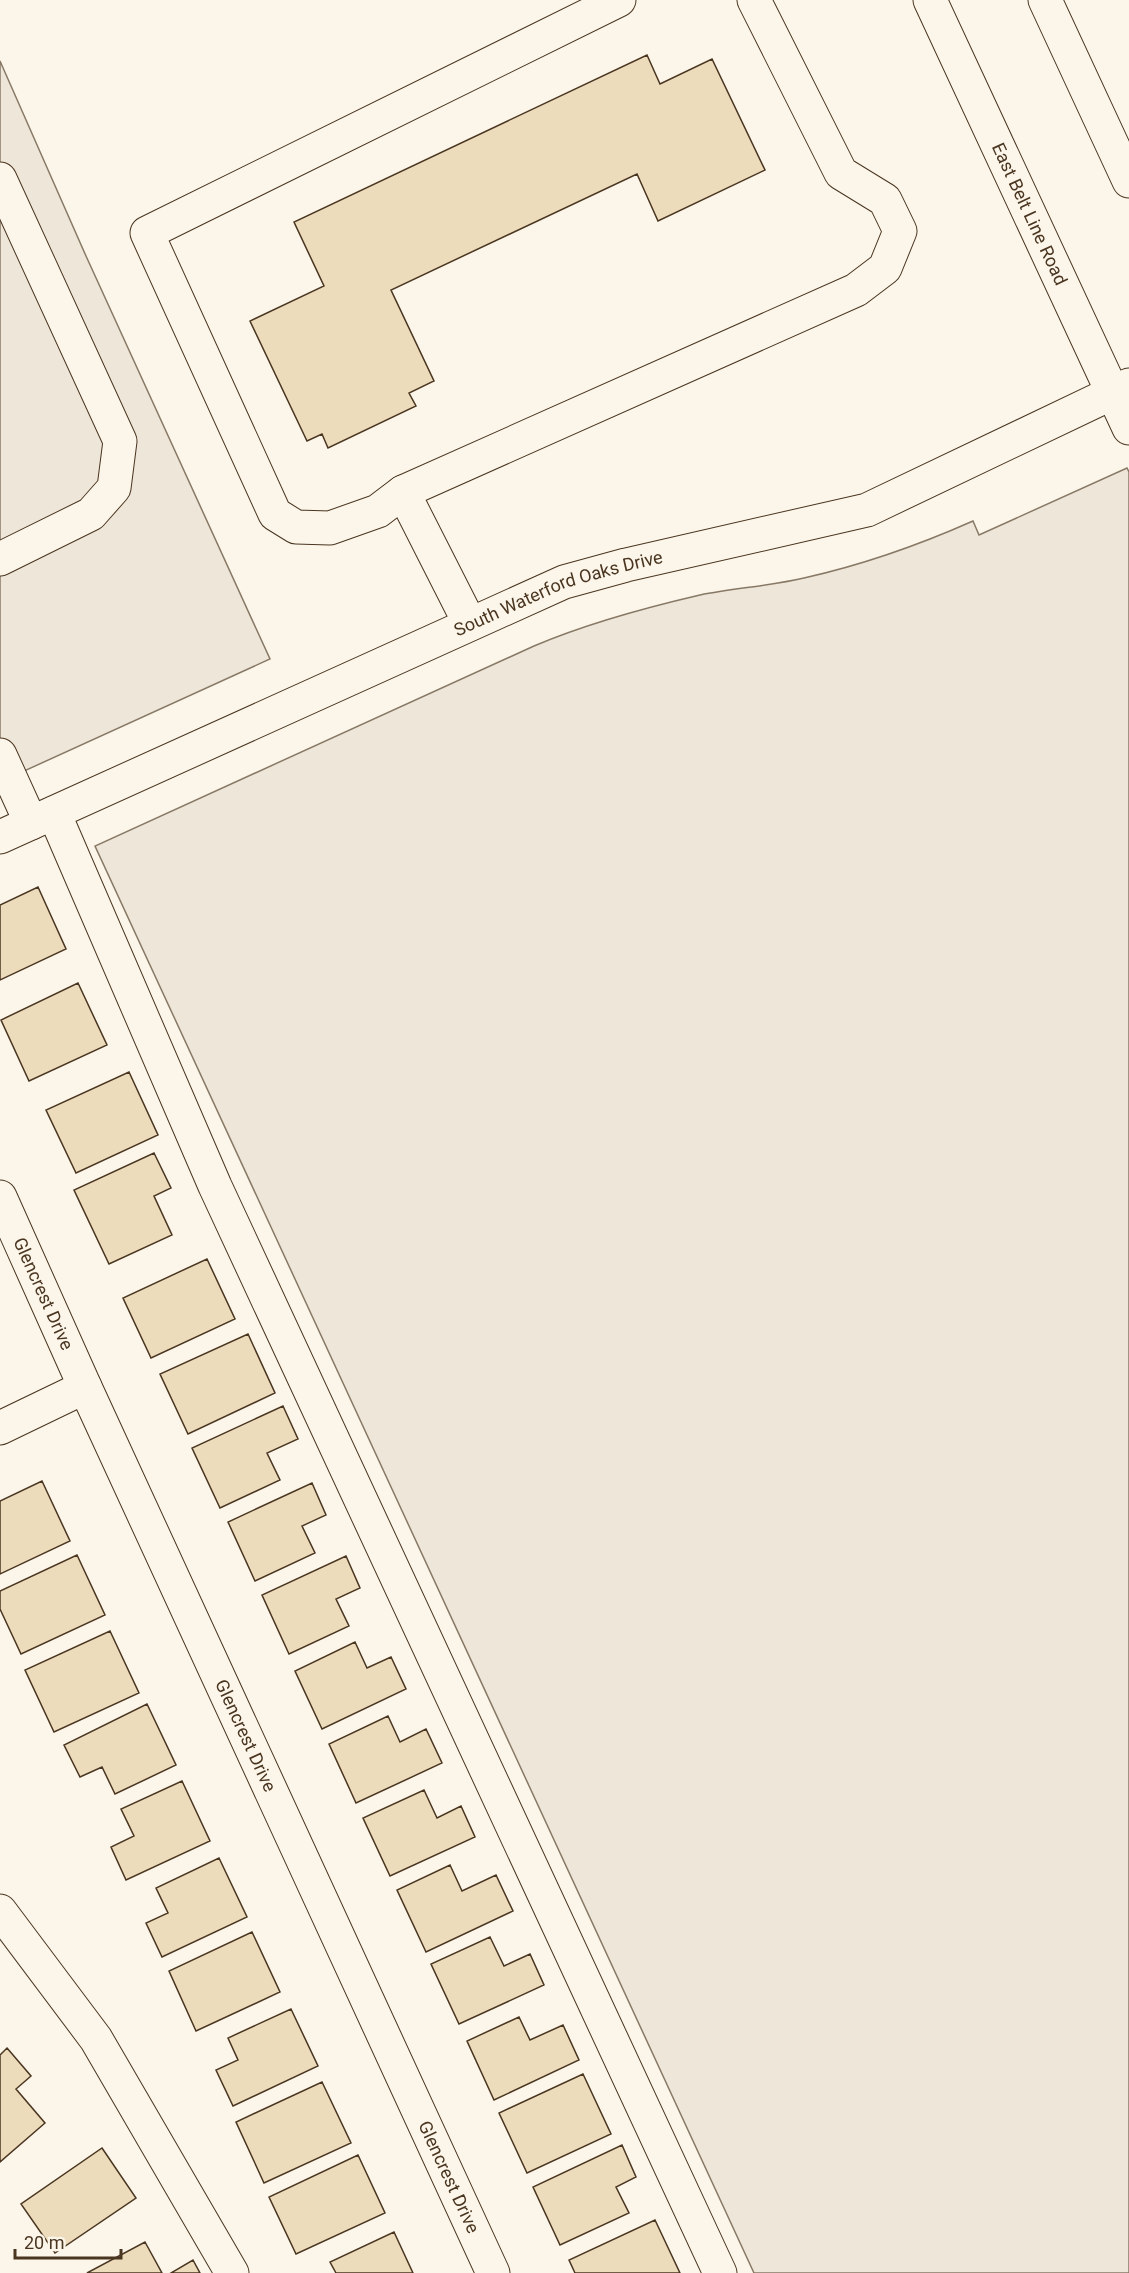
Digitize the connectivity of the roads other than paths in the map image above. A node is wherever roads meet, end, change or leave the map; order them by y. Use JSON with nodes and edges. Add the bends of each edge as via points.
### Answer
{"nodes":[{"id":1,"x":619,"y":0,"type":"edge"},
{"id":2,"x":754,"y":0,"type":"edge"},
{"id":3,"x":930,"y":0,"type":"edge"},
{"id":4,"x":1045,"y":0,"type":"edge"},
{"id":5,"x":0,"y":179,"type":"edge"},
{"id":6,"x":1129,"y":181,"type":"edge"},
{"id":7,"x":1121,"y":389,"type":"edge"},
{"id":8,"x":1129,"y":428,"type":"edge"},
{"id":9,"x":403,"y":492,"type":"junction"},
{"id":10,"x":0,"y":559,"type":"edge"},
{"id":11,"x":470,"y":624,"type":"junction"},
{"id":12,"x":0,"y":755,"type":"edge"},
{"id":13,"x":43,"y":818,"type":"junction"},
{"id":14,"x":0,"y":837,"type":"edge"},
{"id":15,"x":0,"y":1197,"type":"edge"},
{"id":16,"x":85,"y":1387,"type":"junction"},
{"id":17,"x":0,"y":1428,"type":"edge"},
{"id":18,"x":0,"y":1911,"type":"edge"},
{"id":19,"x":232,"y":2273,"type":"edge"},
{"id":20,"x":493,"y":2273,"type":"edge"},
{"id":21,"x":720,"y":2273,"type":"edge"}],
"edges":[{"from":1,"to":9,"type":"street","via":[[147,233],[275,514],[296,527],[330,528],[378,511]]},
{"from":2,"to":9,"type":"street","via":[[841,173],[885,200],[900,231],[885,268],[856,290]]},
{"from":3,"to":7,"type":"street","name":"East Belt Line Road"},
{"from":4,"to":6,"type":"street"},
{"from":5,"to":10,"type":"street","via":[[120,441],[114,488],[91,514]]},
{"from":7,"to":8,"type":"street","name":"East Belt Line Road"},
{"from":7,"to":11,"type":"street","name":"South Waterford Oaks Drive","via":[[867,510],[564,582]]},
{"from":9,"to":11,"type":"street"},
{"from":11,"to":13,"type":"street","name":"South Waterford Oaks Drive"},
{"from":12,"to":13,"type":"street"},
{"from":13,"to":14,"type":"street","name":"South Waterford Oaks Drive"},
{"from":13,"to":21,"type":"street"},
{"from":15,"to":16,"type":"street","name":"Glencrest Drive"},
{"from":16,"to":17,"type":"street"},
{"from":16,"to":20,"type":"street","name":"Glencrest Drive"},
{"from":18,"to":19,"type":"street","via":[[96,2038]]}]}
